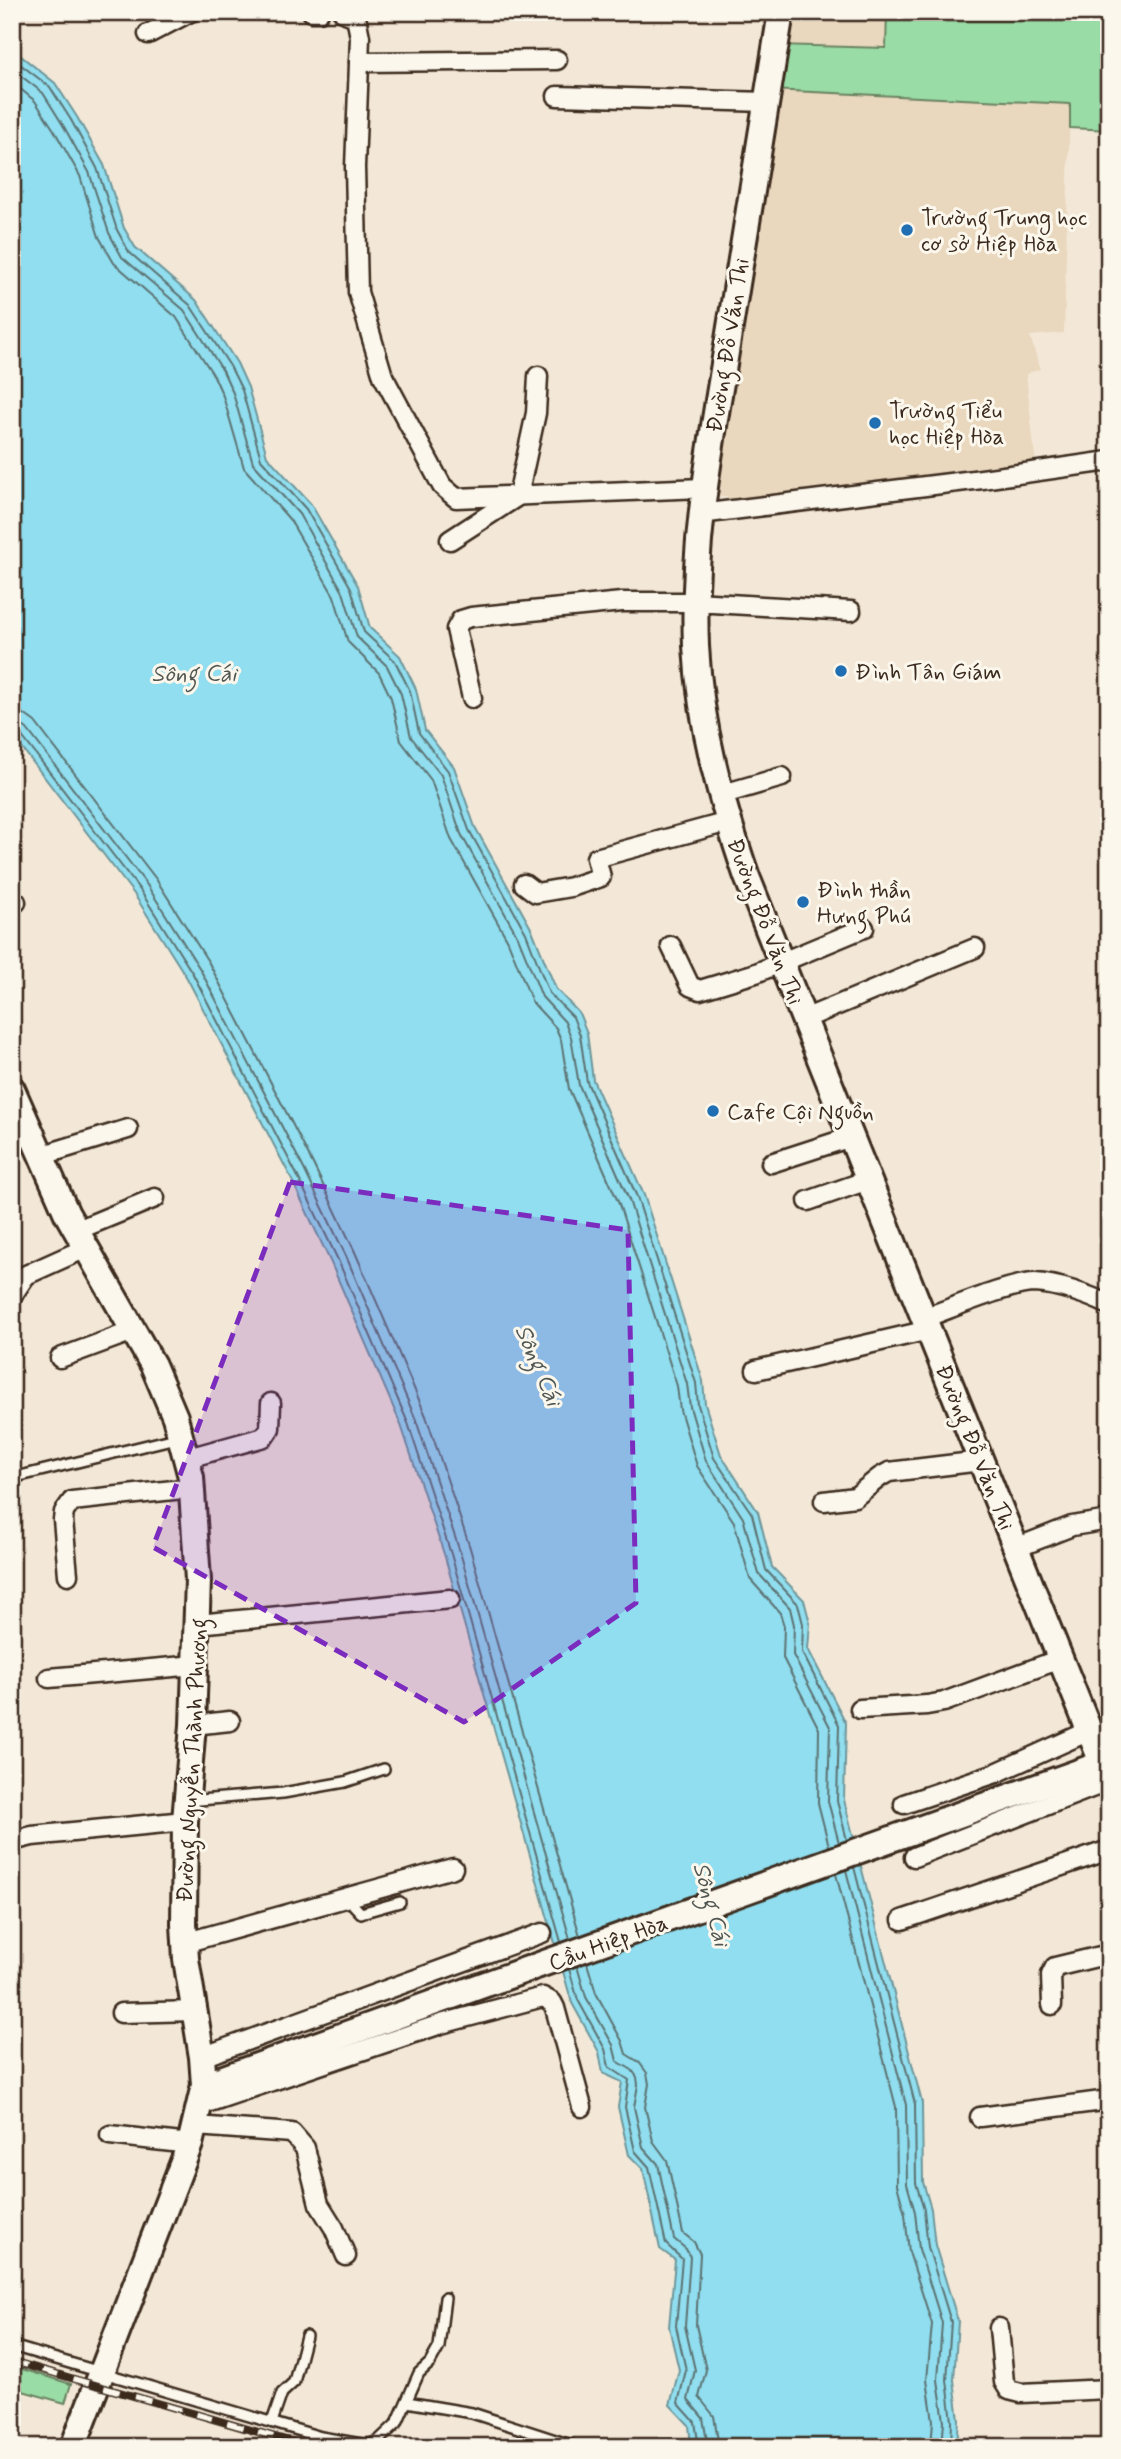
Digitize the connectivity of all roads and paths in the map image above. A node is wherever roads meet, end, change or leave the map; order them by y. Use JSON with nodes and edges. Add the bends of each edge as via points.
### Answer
{"nodes":[{"id":1,"x":190,"y":12,"type":"edge"},
{"id":2,"x":312,"y":12,"type":"edge"},
{"id":3,"x":319,"y":12,"type":"edge"},
{"id":4,"x":781,"y":12,"type":"edge"},
{"id":5,"x":351,"y":14,"type":"edge"},
{"id":6,"x":148,"y":34,"type":"dead end"},
{"id":7,"x":557,"y":60,"type":"dead end"},
{"id":8,"x":359,"y":62,"type":"junction"},
{"id":9,"x":557,"y":96,"type":"dead end"},
{"id":10,"x":767,"y":102,"type":"junction"},
{"id":11,"x":538,"y":376,"type":"dead end"},
{"id":12,"x":1109,"y":461,"type":"edge"},
{"id":13,"x":704,"y":488,"type":"junction"},
{"id":14,"x":518,"y":496,"type":"junction"},
{"id":15,"x":700,"y":514,"type":"junction"},
{"id":16,"x":450,"y":540,"type":"dead end"},
{"id":17,"x":695,"y":602,"type":"junction"},
{"id":18,"x":850,"y":611,"type":"dead end"},
{"id":19,"x":472,"y":698,"type":"dead end"},
{"id":20,"x":782,"y":777,"type":"dead end"},
{"id":21,"x":720,"y":795,"type":"junction"},
{"id":22,"x":728,"y":822,"type":"junction"},
{"id":23,"x":523,"y":884,"type":"dead end"},
{"id":24,"x":864,"y":928,"type":"dead end"},
{"id":25,"x":671,"y":946,"type":"dead end"},
{"id":26,"x":975,"y":948,"type":"dead end"},
{"id":27,"x":781,"y":961,"type":"junction"},
{"id":28,"x":804,"y":1019,"type":"junction"},
{"id":29,"x":12,"y":1089,"type":"edge"},
{"id":30,"x":18,"y":1117,"type":"edge"},
{"id":31,"x":128,"y":1129,"type":"dead end"},
{"id":32,"x":851,"y":1137,"type":"junction"},
{"id":33,"x":40,"y":1156,"type":"junction"},
{"id":34,"x":771,"y":1163,"type":"dead end"},
{"id":35,"x":868,"y":1180,"type":"junction"},
{"id":36,"x":155,"y":1198,"type":"dead end"},
{"id":37,"x":808,"y":1201,"type":"dead end"},
{"id":38,"x":81,"y":1239,"type":"junction"},
{"id":39,"x":1100,"y":1293,"type":"edge"},
{"id":40,"x":12,"y":1296,"type":"edge"},
{"id":41,"x":1109,"y":1305,"type":"edge"},
{"id":42,"x":926,"y":1324,"type":"junction"},
{"id":43,"x":133,"y":1331,"type":"junction"},
{"id":44,"x":60,"y":1358,"type":"dead end"},
{"id":45,"x":756,"y":1370,"type":"dead end"},
{"id":46,"x":271,"y":1403,"type":"dead end"},
{"id":47,"x":185,"y":1447,"type":"junction"},
{"id":48,"x":981,"y":1461,"type":"junction"},
{"id":49,"x":12,"y":1478,"type":"edge"},
{"id":50,"x":192,"y":1488,"type":"junction"},
{"id":51,"x":824,"y":1501,"type":"dead end"},
{"id":52,"x":1109,"y":1520,"type":"edge"},
{"id":53,"x":1016,"y":1548,"type":"junction"},
{"id":54,"x":68,"y":1575,"type":"dead end"},
{"id":55,"x":450,"y":1599,"type":"dead end"},
{"id":56,"x":198,"y":1624,"type":"junction"},
{"id":57,"x":1060,"y":1659,"type":"junction"},
{"id":58,"x":196,"y":1665,"type":"junction"},
{"id":59,"x":49,"y":1678,"type":"dead end"},
{"id":60,"x":860,"y":1709,"type":"dead end"},
{"id":61,"x":230,"y":1721,"type":"dead end"},
{"id":62,"x":193,"y":1726,"type":"junction"},
{"id":63,"x":1089,"y":1731,"type":"junction"},
{"id":64,"x":384,"y":1769,"type":"dead end"},
{"id":65,"x":1107,"y":1772,"type":"edge"},
{"id":66,"x":904,"y":1804,"type":"dead end"},
{"id":67,"x":185,"y":1811,"type":"junction"},
{"id":68,"x":12,"y":1841,"type":"edge"},
{"id":69,"x":1109,"y":1850,"type":"edge"},
{"id":70,"x":914,"y":1857,"type":"dead end"},
{"id":71,"x":453,"y":1868,"type":"dead end"},
{"id":72,"x":346,"y":1898,"type":"junction"},
{"id":73,"x":400,"y":1902,"type":"dead end"},
{"id":74,"x":901,"y":1920,"type":"dead end"},
{"id":75,"x":541,"y":1933,"type":"dead end"},
{"id":76,"x":184,"y":1943,"type":"junction"},
{"id":77,"x":1109,"y":1954,"type":"edge"},
{"id":78,"x":1052,"y":2005,"type":"dead end"},
{"id":79,"x":194,"y":2011,"type":"junction"},
{"id":80,"x":121,"y":2013,"type":"dead end"},
{"id":81,"x":202,"y":2057,"type":"junction"},
{"id":82,"x":1109,"y":2100,"type":"edge"},
{"id":83,"x":582,"y":2107,"type":"dead end"},
{"id":84,"x":198,"y":2115,"type":"junction"},
{"id":85,"x":980,"y":2117,"type":"dead end"},
{"id":86,"x":110,"y":2135,"type":"dead end"},
{"id":87,"x":346,"y":2256,"type":"dead end"},
{"id":88,"x":445,"y":2298,"type":"dead end"},
{"id":89,"x":999,"y":2328,"type":"dead end"},
{"id":90,"x":306,"y":2336,"type":"dead end"},
{"id":91,"x":12,"y":2346,"type":"edge"},
{"id":92,"x":102,"y":2372,"type":"junction"},
{"id":93,"x":1109,"y":2389,"type":"edge"},
{"id":94,"x":407,"y":2402,"type":"junction"},
{"id":95,"x":272,"y":2422,"type":"junction"},
{"id":96,"x":73,"y":2447,"type":"edge"},
{"id":97,"x":577,"y":2447,"type":"edge"}],
"edges":[{"from":1,"to":6,"type":"street"},
{"from":2,"to":3,"type":"street"},
{"from":4,"to":10,"type":"main road","name":"Đường Đỗ Văn Thi"},
{"from":5,"to":8,"type":"street","via":[[360,37]]},
{"from":7,"to":8,"type":"street"},
{"from":8,"to":14,"type":"street","via":[[355,167],[358,292],[383,376],[442,486],[456,498]]},
{"from":9,"to":10,"type":"street"},
{"from":10,"to":13,"type":"main road","name":"Đường Đỗ Văn Thi"},
{"from":11,"to":14,"type":"street","via":[[536,413]]},
{"from":12,"to":15,"type":"street"},
{"from":13,"to":14,"type":"street"},
{"from":13,"to":15,"type":"main road","name":"Đường Đỗ Văn Thi"},
{"from":14,"to":16,"type":"street"},
{"from":15,"to":17,"type":"main road","name":"Đường Đỗ Văn Thi"},
{"from":17,"to":18,"type":"street"},
{"from":17,"to":19,"type":"street","via":[[622,602],[461,620],[456,639]]},
{"from":17,"to":21,"type":"main road","name":"Đường Đỗ Văn Thi","via":[[705,726]]},
{"from":20,"to":21,"type":"street"},
{"from":21,"to":22,"type":"main road","name":"Đường Đỗ Văn Thi"},
{"from":22,"to":23,"type":"street","via":[[596,858],[601,877],[571,887],[542,893]]},
{"from":22,"to":27,"type":"main road","name":"Đường Đỗ Văn Thi"},
{"from":24,"to":27,"type":"street"},
{"from":25,"to":27,"type":"street","via":[[694,990],[757,973]]},
{"from":26,"to":28,"type":"street"},
{"from":27,"to":28,"type":"main road","name":"Đường Đỗ Văn Thi"},
{"from":28,"to":32,"type":"main road","name":"Đường Đỗ Văn Thi"},
{"from":29,"to":30,"type":"main road","name":"Đường Nguyễn Thành Phương"},
{"from":30,"to":33,"type":"main road","name":"Đường Nguyễn Thành Phương"},
{"from":31,"to":33,"type":"street"},
{"from":32,"to":34,"type":"street"},
{"from":32,"to":35,"type":"main road","name":"Đường Đỗ Văn Thi"},
{"from":33,"to":38,"type":"main road","name":"Đường Nguyễn Thành Phương"},
{"from":35,"to":37,"type":"street"},
{"from":35,"to":42,"type":"main road","name":"Đường Đỗ Văn Thi"},
{"from":36,"to":38,"type":"street"},
{"from":38,"to":40,"type":"street","via":[[26,1275]]},
{"from":38,"to":43,"type":"main road","name":"Đường Nguyễn Thành Phương"},
{"from":39,"to":41,"type":"street"},
{"from":39,"to":42,"type":"street","via":[[1026,1284]]},
{"from":42,"to":45,"type":"street"},
{"from":42,"to":48,"type":"main road","name":"Đường Đỗ Văn Thi"},
{"from":43,"to":44,"type":"street"},
{"from":43,"to":47,"type":"main road","name":"Đường Nguyễn Thành Phương","via":[[153,1365]]},
{"from":46,"to":47,"type":"street","via":[[270,1427],[264,1437]]},
{"from":47,"to":49,"type":"lane"},
{"from":47,"to":50,"type":"main road","name":"Đường Nguyễn Thành Phương"},
{"from":48,"to":51,"type":"street","via":[[889,1472],[855,1497]]},
{"from":48,"to":53,"type":"main road","name":"Đường Đỗ Văn Thi"},
{"from":50,"to":54,"type":"street","via":[[72,1501],[63,1520]]},
{"from":50,"to":56,"type":"main road","name":"Đường Nguyễn Thành Phương"},
{"from":52,"to":53,"type":"street","via":[[1072,1526]]},
{"from":53,"to":57,"type":"main road","name":"Đường Đỗ Văn Thi"},
{"from":55,"to":56,"type":"street"},
{"from":56,"to":58,"type":"main road","name":"Đường Nguyễn Thành Phương"},
{"from":57,"to":60,"type":"street","via":[[944,1702]]},
{"from":57,"to":63,"type":"main road","name":"Đường Đỗ Văn Thi"},
{"from":58,"to":59,"type":"street"},
{"from":58,"to":62,"type":"main road","name":"Đường Nguyễn Thành Phương"},
{"from":61,"to":62,"type":"street"},
{"from":62,"to":67,"type":"main road","name":"Đường Nguyễn Thành Phương"},
{"from":63,"to":65,"type":"main road","name":"Đường Đỗ Văn Thi"},
{"from":63,"to":66,"type":"street","via":[[996,1773]]},
{"from":64,"to":67,"type":"lane","via":[[345,1782]]},
{"from":65,"to":70,"type":"street"},
{"from":65,"to":84,"type":"main road","name":"Cầu Hiệp Hòa","via":[[1011,1798],[251,2069]]},
{"from":67,"to":68,"type":"street"},
{"from":67,"to":76,"type":"main road","name":"Đường Nguyễn Thành Phương"},
{"from":69,"to":74,"type":"street"},
{"from":71,"to":72,"type":"street"},
{"from":72,"to":73,"type":"lane","via":[[361,1913]]},
{"from":72,"to":76,"type":"street"},
{"from":75,"to":81,"type":"street"},
{"from":76,"to":79,"type":"main road","name":"Đường Nguyễn Thành Phương"},
{"from":77,"to":78,"type":"street","via":[[1055,1967]]},
{"from":79,"to":80,"type":"street"},
{"from":79,"to":81,"type":"main road","name":"Đường Nguyễn Thành Phương"},
{"from":81,"to":84,"type":"main road","name":"Đường Nguyễn Thành Phương"},
{"from":82,"to":85,"type":"street"},
{"from":83,"to":84,"type":"street","via":[[555,2008],[543,1997],[440,2024]]},
{"from":84,"to":86,"type":"street"},
{"from":84,"to":87,"type":"street","via":[[296,2136],[305,2148],[319,2204]]},
{"from":84,"to":92,"type":"main road","name":"Đường Nguyễn Thành Phương"},
{"from":88,"to":94,"type":"lane","via":[[439,2347],[419,2373]]},
{"from":89,"to":93,"type":"street","via":[[1004,2382],[1009,2390]]},
{"from":90,"to":95,"type":"lane","via":[[294,2382],[282,2393]]},
{"from":91,"to":92,"type":"lane"},
{"from":92,"to":95,"type":"lane"},
{"from":92,"to":96,"type":"main road","name":"Đường Nguyễn Thành Phương"},
{"from":94,"to":95,"type":"lane","via":[[397,2423],[367,2445]]},
{"from":94,"to":97,"type":"lane","via":[[472,2413]]}]}
